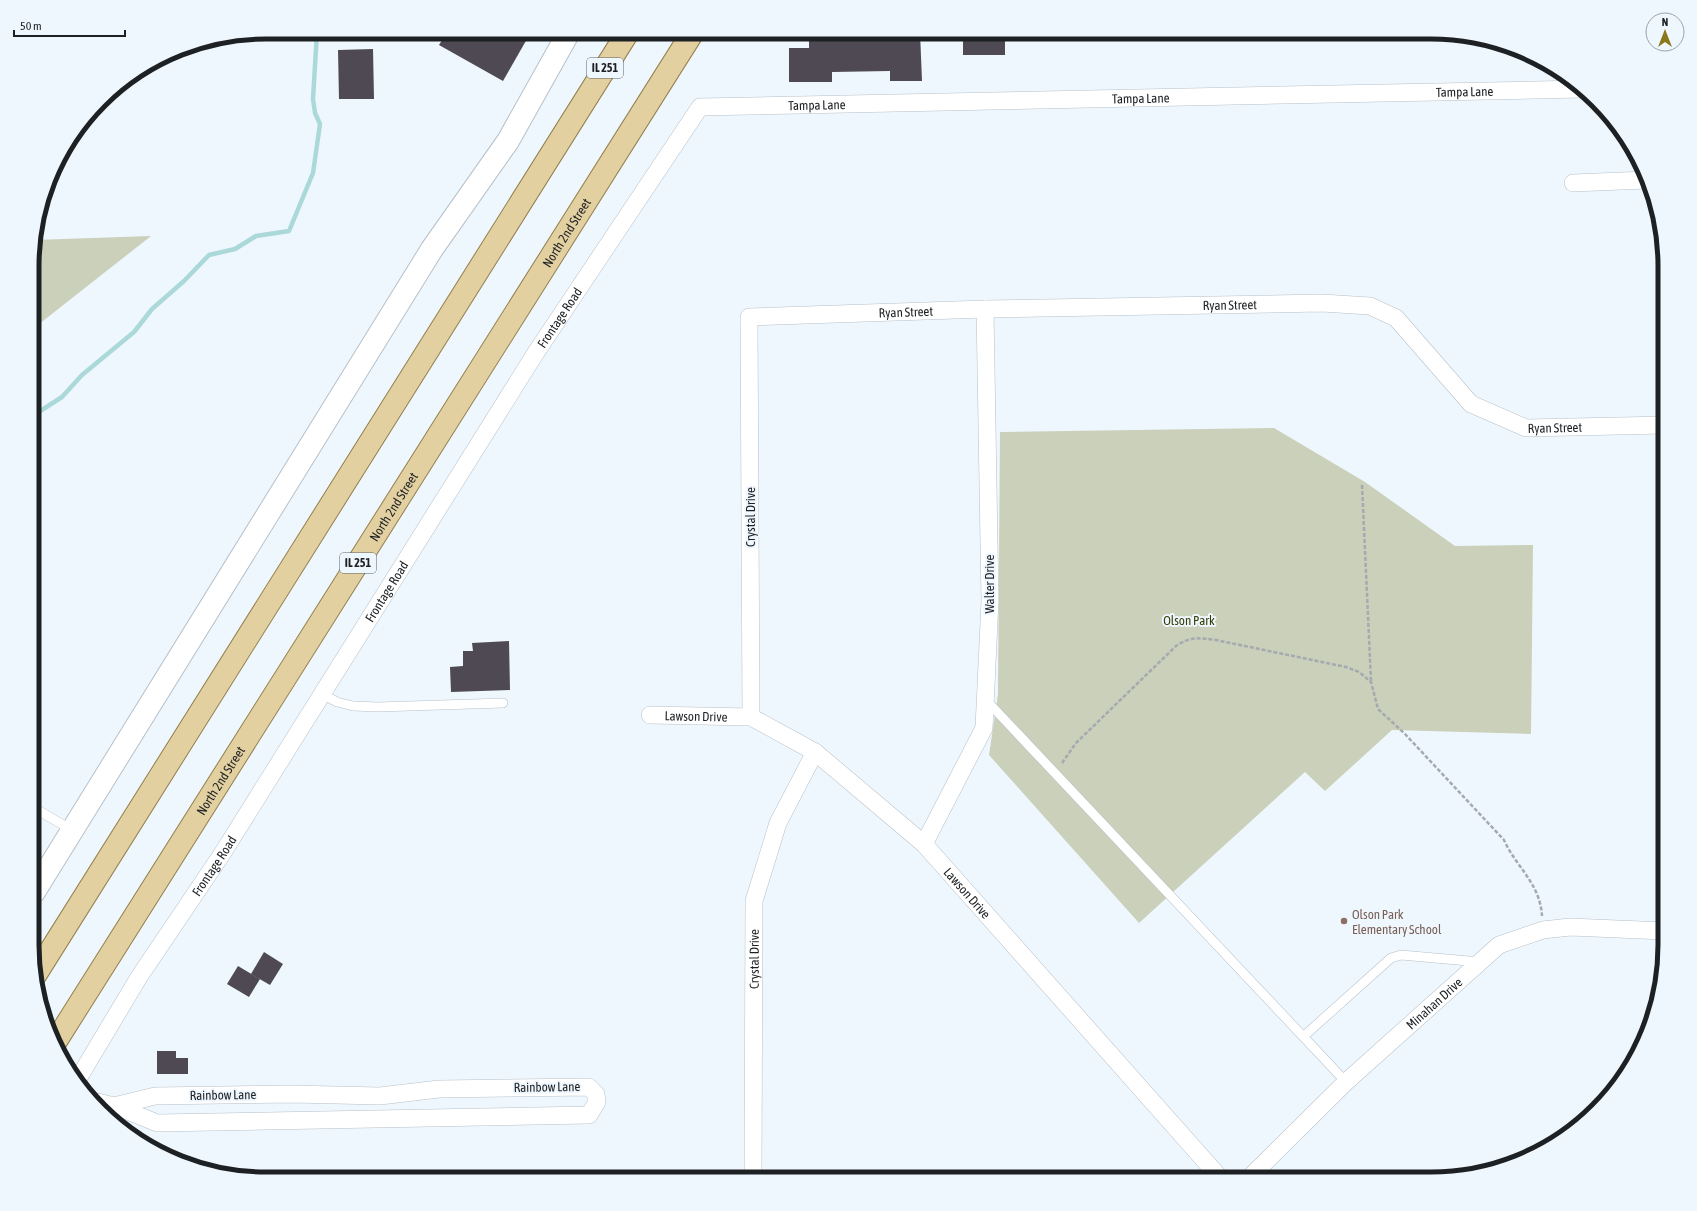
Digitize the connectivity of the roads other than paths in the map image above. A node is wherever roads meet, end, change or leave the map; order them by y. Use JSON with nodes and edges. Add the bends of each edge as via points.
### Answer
{"nodes":[{"id":1,"x":565,"y":39,"type":"edge"},
{"id":2,"x":624,"y":39,"type":"edge"},
{"id":3,"x":689,"y":39,"type":"edge"},
{"id":4,"x":1573,"y":89,"type":"edge"},
{"id":5,"x":700,"y":108,"type":"joint"},
{"id":6,"x":1641,"y":180,"type":"edge"},
{"id":7,"x":1573,"y":182,"type":"dead end"},
{"id":8,"x":984,"y":309,"type":"junction"},
{"id":9,"x":749,"y":317,"type":"joint"},
{"id":10,"x":1658,"y":425,"type":"edge"},
{"id":11,"x":322,"y":694,"type":"junction"},
{"id":12,"x":985,"y":698,"type":"junction"},
{"id":13,"x":503,"y":703,"type":"dead end"},
{"id":14,"x":650,"y":716,"type":"dead end"},
{"id":15,"x":751,"y":717,"type":"junction"},
{"id":16,"x":815,"y":752,"type":"junction"},
{"id":17,"x":39,"y":811,"type":"edge"},
{"id":18,"x":72,"y":830,"type":"junction"},
{"id":19,"x":924,"y":844,"type":"junction"},
{"id":20,"x":39,"y":884,"type":"edge"},
{"id":21,"x":1658,"y":931,"type":"edge"},
{"id":22,"x":1480,"y":962,"type":"junction"},
{"id":23,"x":40,"y":967,"type":"edge"},
{"id":24,"x":1304,"y":1036,"type":"junction"},
{"id":25,"x":58,"y":1037,"type":"edge"},
{"id":26,"x":80,"y":1075,"type":"edge"},
{"id":27,"x":1346,"y":1082,"type":"junction"},
{"id":28,"x":106,"y":1104,"type":"edge"},
{"id":29,"x":753,"y":1172,"type":"edge"},
{"id":30,"x":1215,"y":1172,"type":"edge"},
{"id":31,"x":1255,"y":1172,"type":"edge"}],
"edges":[{"from":1,"to":18,"type":"street","via":[[508,141],[432,249]]},
{"from":2,"to":23,"type":"main road","number":"IL 251"},
{"from":3,"to":25,"type":"main road","name":"North 2nd Street","number":"IL 251"},
{"from":4,"to":5,"type":"street","name":"Tampa Lane"},
{"from":5,"to":11,"type":"street","name":"Frontage Road","via":[[535,354]]},
{"from":6,"to":7,"type":"street"},
{"from":8,"to":9,"type":"street","name":"Ryan Street"},
{"from":8,"to":10,"type":"street","name":"Ryan Street","via":[[1322,303],[1370,306],[1396,318],[1471,404],[1526,428]]},
{"from":8,"to":12,"type":"street","name":"Walter Drive","via":[[990,601]]},
{"from":9,"to":15,"type":"street","name":"Crystal Drive"},
{"from":11,"to":13,"type":"lane","via":[[353,706]]},
{"from":11,"to":26,"type":"street","name":"Frontage Road","via":[[222,854],[139,977]]},
{"from":12,"to":19,"type":"street","name":"Walter Drive","via":[[984,728]]},
{"from":12,"to":24,"type":"lane"},
{"from":14,"to":15,"type":"street","name":"Lawson Drive"},
{"from":15,"to":16,"type":"street","name":"Lawson Drive"},
{"from":16,"to":19,"type":"street","name":"Lawson Drive"},
{"from":16,"to":29,"type":"street","name":"Crystal Drive","via":[[778,823],[754,901]]},
{"from":17,"to":18,"type":"lane"},
{"from":18,"to":20,"type":"street"},
{"from":19,"to":30,"type":"street","name":"Lawson Drive"},
{"from":21,"to":22,"type":"street","name":"Minahan Drive","via":[[1570,927],[1543,930],[1499,945]]},
{"from":22,"to":24,"type":"lane","via":[[1402,955],[1391,958]]},
{"from":22,"to":27,"type":"street","name":"Minahan Drive"},
{"from":24,"to":27,"type":"lane"},
{"from":27,"to":31,"type":"street","name":"Minahan Drive"},
{"from":28,"to":28,"type":"street","name":"Rainbow Lane","via":[[157,1123],[589,1115],[597,1102],[596,1094],[589,1087],[439,1089],[380,1096],[155,1096]]}]}
